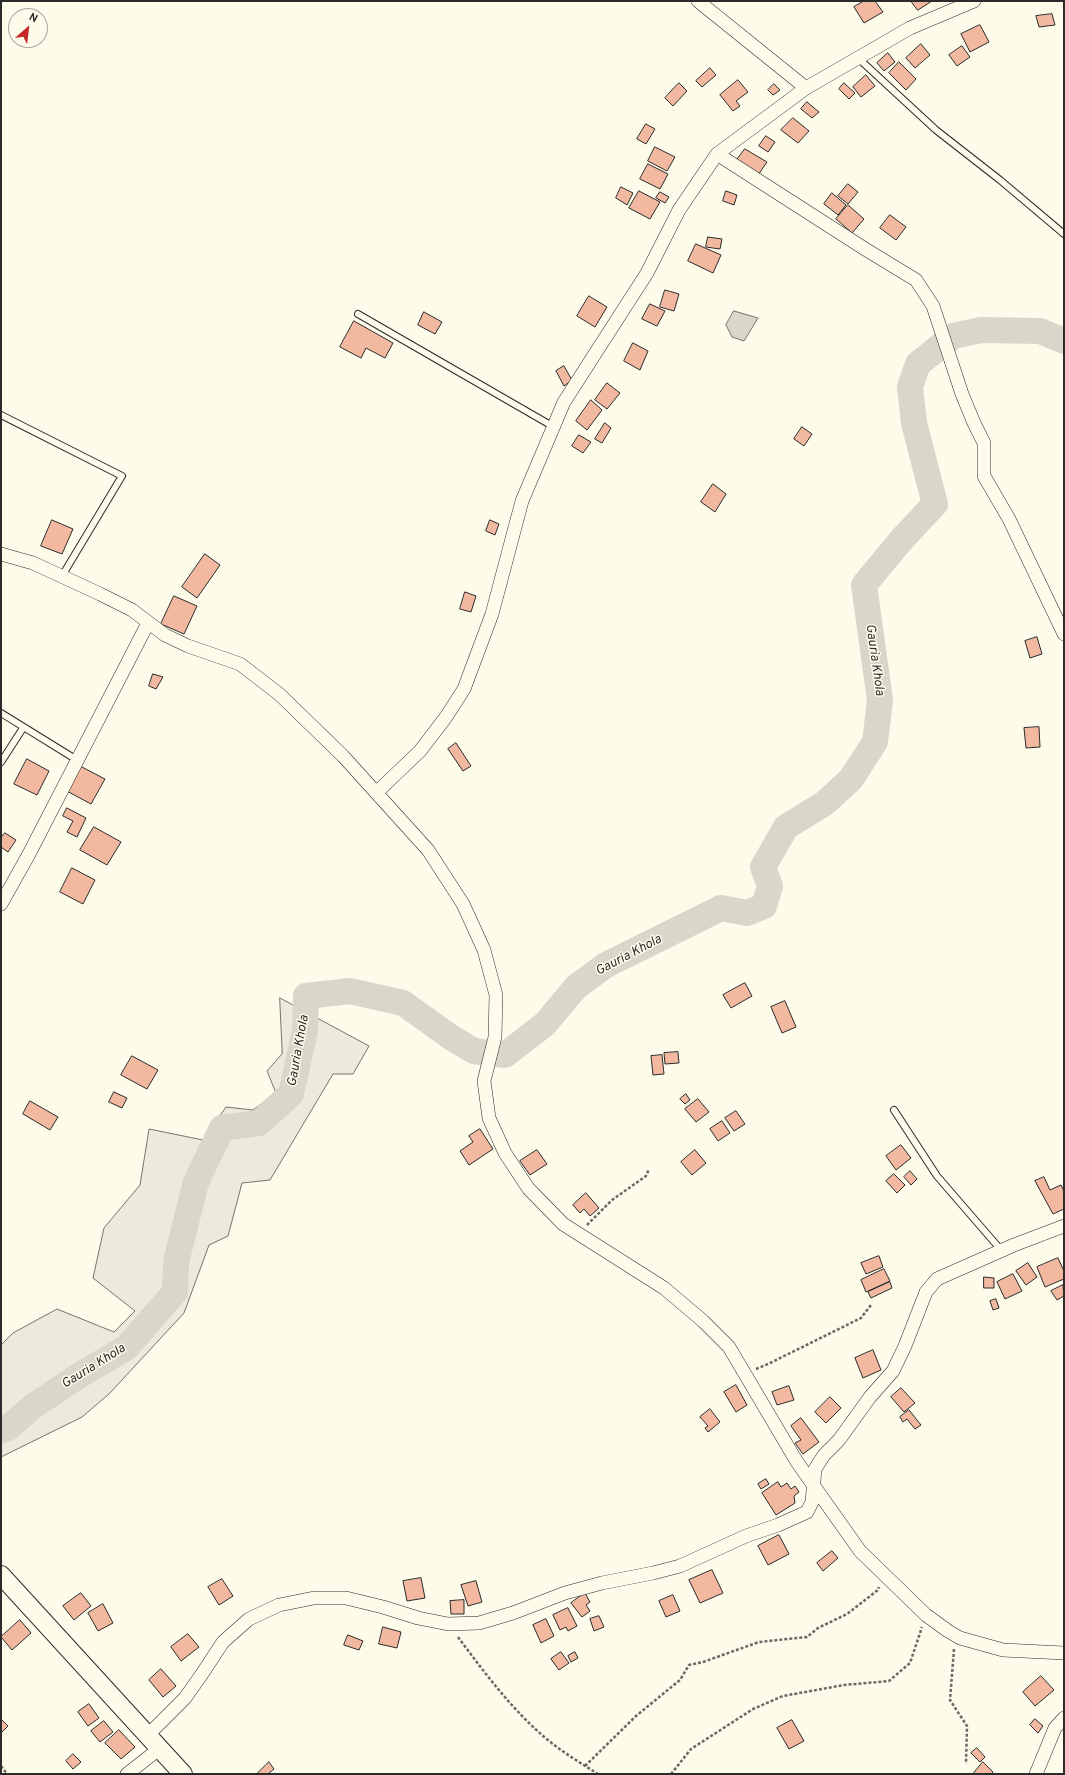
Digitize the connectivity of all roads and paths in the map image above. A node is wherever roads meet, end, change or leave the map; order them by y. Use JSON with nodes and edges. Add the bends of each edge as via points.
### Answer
{"nodes":[{"id":1,"x":698,"y":1,"type":"edge"},
{"id":2,"x":974,"y":1,"type":"edge"},
{"id":3,"x":858,"y":58,"type":"junction"},
{"id":4,"x":806,"y":88,"type":"junction"},
{"id":5,"x":717,"y":154,"type":"junction"},
{"id":6,"x":1064,"y":234,"type":"edge"},
{"id":7,"x":358,"y":314,"type":"dead end"},
{"id":8,"x":1,"y":416,"type":"edge"},
{"id":9,"x":554,"y":427,"type":"junction"},
{"id":10,"x":1,"y":554,"type":"edge"},
{"id":11,"x":62,"y":576,"type":"junction"},
{"id":12,"x":148,"y":623,"type":"junction"},
{"id":13,"x":1064,"y":634,"type":"edge"},
{"id":14,"x":1,"y":713,"type":"edge"},
{"id":15,"x":23,"y":728,"type":"junction"},
{"id":16,"x":77,"y":760,"type":"junction"},
{"id":17,"x":1,"y":762,"type":"edge"},
{"id":18,"x":377,"y":792,"type":"junction"},
{"id":19,"x":1,"y":904,"type":"edge"},
{"id":20,"x":894,"y":1110,"type":"dead end"},
{"id":21,"x":649,"y":1169,"type":"dead end"},
{"id":22,"x":1064,"y":1226,"type":"edge"},
{"id":23,"x":578,"y":1234,"type":"junction"},
{"id":24,"x":1001,"y":1250,"type":"junction"},
{"id":25,"x":871,"y":1305,"type":"dead end"},
{"id":26,"x":744,"y":1373,"type":"junction"},
{"id":27,"x":815,"y":1488,"type":"junction"},
{"id":28,"x":882,"y":1573,"type":"junction"},
{"id":29,"x":1,"y":1575,"type":"edge"},
{"id":30,"x":926,"y":1615,"type":"junction"},
{"id":31,"x":448,"y":1624,"type":"junction"},
{"id":32,"x":948,"y":1631,"type":"junction"},
{"id":33,"x":1064,"y":1653,"type":"edge"},
{"id":34,"x":1064,"y":1718,"type":"edge"},
{"id":35,"x":147,"y":1736,"type":"junction"},
{"id":36,"x":159,"y":1749,"type":"junction"},
{"id":37,"x":966,"y":1764,"type":"dead end"},
{"id":38,"x":1,"y":1766,"type":"edge"},
{"id":39,"x":585,"y":1766,"type":"junction"},
{"id":40,"x":7,"y":1774,"type":"edge"},
{"id":41,"x":127,"y":1774,"type":"edge"},
{"id":42,"x":183,"y":1774,"type":"edge"},
{"id":43,"x":598,"y":1774,"type":"edge"},
{"id":44,"x":671,"y":1774,"type":"edge"},
{"id":45,"x":1036,"y":1774,"type":"edge"}],
"edges":[{"from":1,"to":4,"type":"street"},
{"from":2,"to":3,"type":"street","via":[[910,28]]},
{"from":3,"to":4,"type":"street"},
{"from":3,"to":6,"type":"lane","via":[[936,130]]},
{"from":4,"to":5,"type":"street"},
{"from":5,"to":9,"type":"street","via":[[679,210],[647,273],[564,402]]},
{"from":5,"to":13,"type":"street","via":[[916,280],[933,306],[965,402],[984,443],[984,476],[1009,519]]},
{"from":7,"to":9,"type":"lane"},
{"from":8,"to":11,"type":"lane","via":[[122,476]]},
{"from":9,"to":18,"type":"street","via":[[522,501],[492,614],[464,689],[420,751]]},
{"from":10,"to":11,"type":"street","via":[[33,563]]},
{"from":11,"to":12,"type":"street","via":[[132,610]]},
{"from":12,"to":16,"type":"street"},
{"from":12,"to":18,"type":"street","via":[[188,646],[240,664],[310,722]]},
{"from":14,"to":15,"type":"lane"},
{"from":15,"to":16,"type":"lane"},
{"from":15,"to":17,"type":"lane"},
{"from":16,"to":19,"type":"street","via":[[30,854]]},
{"from":18,"to":23,"type":"street","via":[[428,850],[463,904],[484,950],[496,995],[495,1037],[484,1081],[489,1118],[506,1153],[528,1188],[563,1224]]},
{"from":20,"to":24,"type":"lane","via":[[937,1176]]},
{"from":21,"to":23,"type":"path","via":[[646,1176],[612,1200]]},
{"from":22,"to":24,"type":"street"},
{"from":23,"to":26,"type":"street","via":[[664,1288],[729,1347]]},
{"from":24,"to":27,"type":"street","via":[[937,1279],[926,1292],[893,1371],[870,1397],[839,1440],[824,1455],[815,1469]]},
{"from":25,"to":26,"type":"path","via":[[861,1318],[768,1364]]},
{"from":26,"to":27,"type":"street"},
{"from":27,"to":28,"type":"street","via":[[860,1551]]},
{"from":27,"to":31,"type":"street","via":[[807,1512],[680,1566],[565,1592],[513,1613],[479,1623]]},
{"from":28,"to":30,"type":"street"},
{"from":28,"to":39,"type":"path","via":[[878,1590],[847,1614],[818,1628],[808,1637],[759,1642],[688,1665],[680,1680],[636,1716]]},
{"from":29,"to":35,"type":"street"},
{"from":30,"to":32,"type":"street"},
{"from":30,"to":44,"type":"path","via":[[910,1664],[889,1682],[844,1685],[784,1696],[753,1709],[691,1749]]},
{"from":31,"to":35,"type":"street","via":[[346,1598],[314,1598],[279,1605],[249,1618],[222,1642],[185,1698]]},
{"from":31,"to":39,"type":"path","via":[[510,1704],[542,1736]]},
{"from":32,"to":33,"type":"street","via":[[960,1638],[1003,1650]]},
{"from":32,"to":37,"type":"path","via":[[954,1651],[950,1700],[966,1726]]},
{"from":34,"to":45,"type":"street","via":[[1055,1728]]},
{"from":35,"to":36,"type":"street"},
{"from":36,"to":41,"type":"street"},
{"from":36,"to":42,"type":"street"},
{"from":38,"to":40,"type":"path"},
{"from":39,"to":43,"type":"path"}]}
